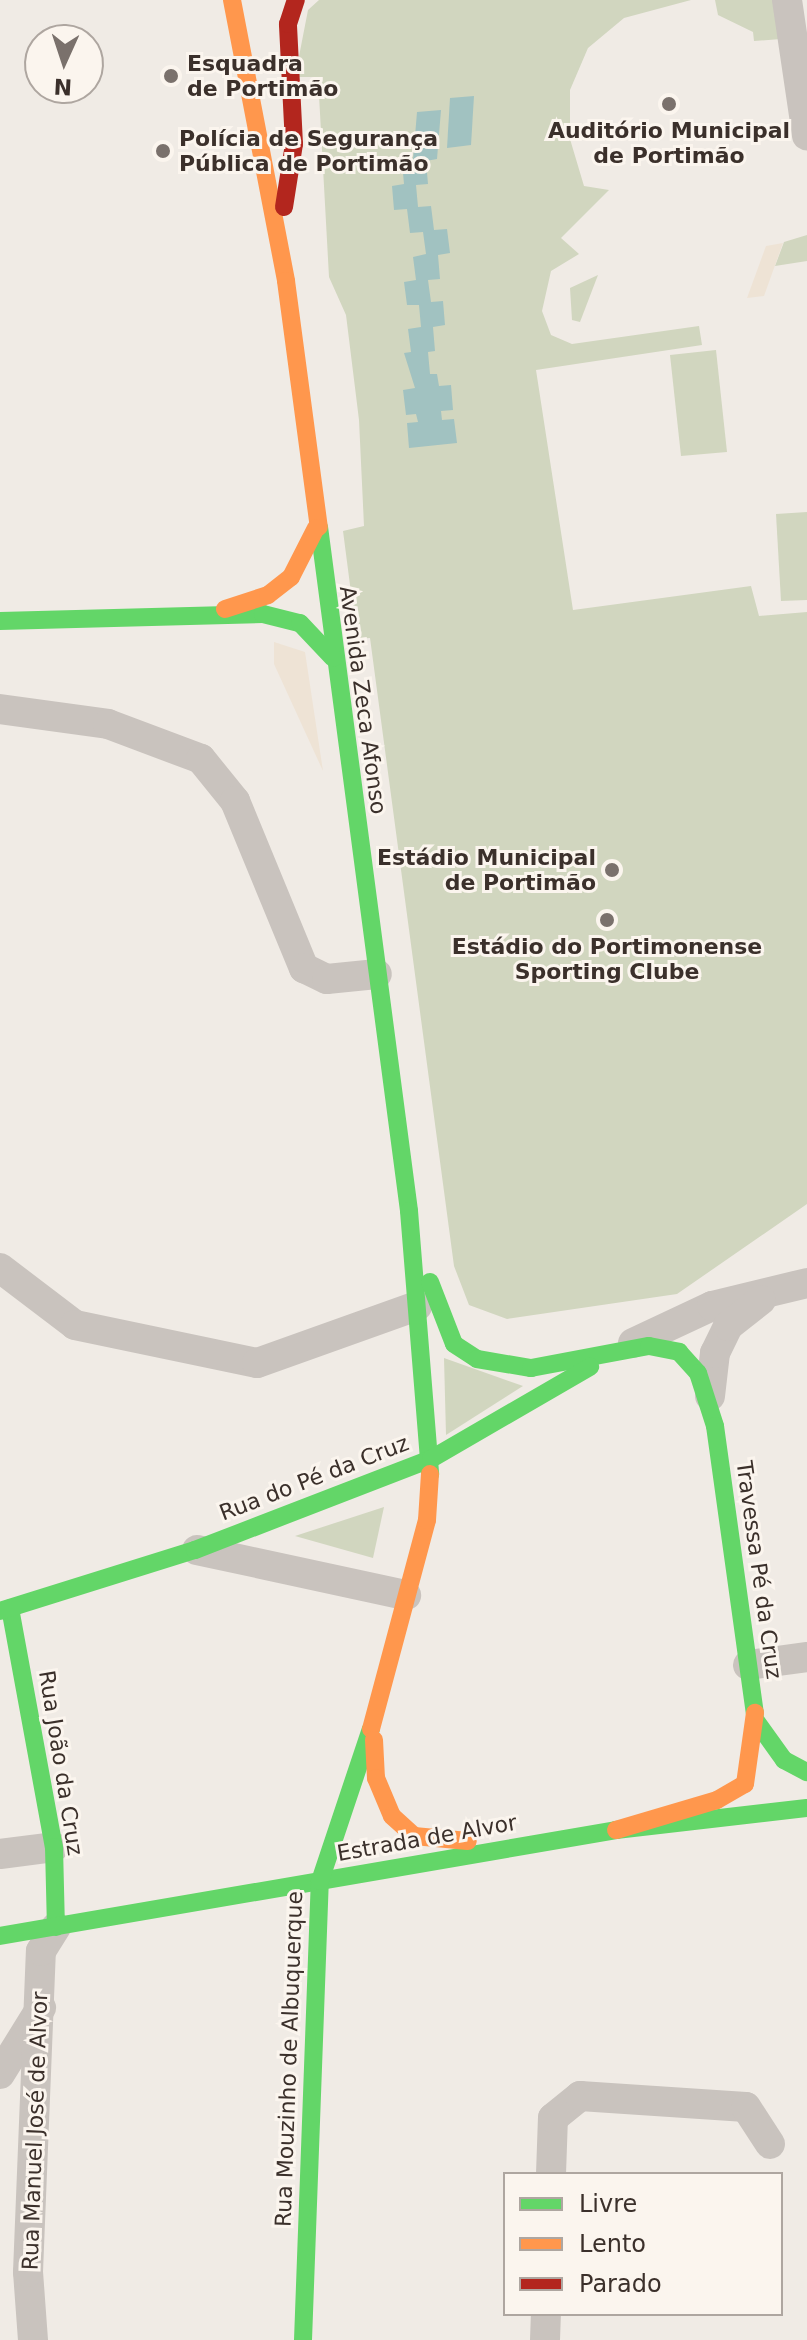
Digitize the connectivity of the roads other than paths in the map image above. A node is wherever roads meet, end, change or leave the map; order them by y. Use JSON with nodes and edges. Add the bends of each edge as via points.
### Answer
{"nodes":[{"id":1,"x":232,"y":0,"type":"edge"},
{"id":2,"x":246,"y":0,"type":"edge"},
{"id":3,"x":272,"y":0,"type":"edge"},
{"id":4,"x":296,"y":0,"type":"edge"},
{"id":5,"x":787,"y":0,"type":"edge"},
{"id":6,"x":242,"y":46,"type":"junction"},
{"id":7,"x":807,"y":136,"type":"edge"},
{"id":8,"x":284,"y":196,"type":"junction"},
{"id":9,"x":286,"y":281,"type":"junction"},
{"id":10,"x":316,"y":528,"type":"junction"},
{"id":11,"x":204,"y":616,"type":"junction"},
{"id":12,"x":0,"y":621,"type":"edge"},
{"id":13,"x":333,"y":658,"type":"junction"},
{"id":14,"x":0,"y":709,"type":"edge"},
{"id":15,"x":377,"y":974,"type":"junction"},
{"id":16,"x":409,"y":1211,"type":"junction"},
{"id":17,"x":0,"y":1268,"type":"edge"},
{"id":18,"x":807,"y":1283,"type":"edge"},
{"id":19,"x":766,"y":1296,"type":"junction"},
{"id":20,"x":417,"y":1306,"type":"junction"},
{"id":21,"x":626,"y":1345,"type":"junction"},
{"id":22,"x":715,"y":1426,"type":"junction"},
{"id":23,"x":431,"y":1459,"type":"junction"},
{"id":24,"x":195,"y":1550,"type":"junction"},
{"id":25,"x":406,"y":1595,"type":"junction"},
{"id":26,"x":5,"y":1610,"type":"edge"},
{"id":27,"x":807,"y":1657,"type":"edge"},
{"id":28,"x":748,"y":1665,"type":"junction"},
{"id":29,"x":756,"y":1721,"type":"junction"},
{"id":30,"x":373,"y":1725,"type":"junction"},
{"id":31,"x":807,"y":1772,"type":"edge"},
{"id":32,"x":807,"y":1808,"type":"edge"},
{"id":33,"x":616,"y":1830,"type":"junction"},
{"id":34,"x":517,"y":1846,"type":"junction"},
{"id":35,"x":54,"y":1847,"type":"junction"},
{"id":36,"x":0,"y":1854,"type":"edge"},
{"id":37,"x":320,"y":1881,"type":"junction"},
{"id":38,"x":56,"y":1927,"type":"junction"},
{"id":39,"x":0,"y":1936,"type":"edge"},
{"id":40,"x":42,"y":2007,"type":"junction"},
{"id":41,"x":0,"y":2074,"type":"edge"},
{"id":42,"x":770,"y":2144,"type":"dead end"},
{"id":43,"x":551,"y":2172,"type":"edge"},
{"id":44,"x":546,"y":2316,"type":"edge"},
{"id":45,"x":33,"y":2340,"type":"edge"},
{"id":46,"x":303,"y":2340,"type":"edge"},
{"id":47,"x":545,"y":2340,"type":"edge"}],
"edges":[{"from":1,"to":6,"type":"street","name":"Avenida Zeca Afonso"},
{"from":2,"to":6,"type":"street"},
{"from":3,"to":8,"type":"street"},
{"from":4,"to":8,"type":"street","name":"Avenida Zeca Afonso","via":[[288,24],[294,144]]},
{"from":5,"to":7,"type":"street"},
{"from":6,"to":9,"type":"street","name":"Avenida Zeca Afonso"},
{"from":8,"to":9,"type":"street","name":"Avenida Zeca Afonso"},
{"from":9,"to":10,"type":"street","name":"Avenida Zeca Afonso"},
{"from":10,"to":11,"type":"street","via":[[291,577],[268,595]]},
{"from":10,"to":13,"type":"street","name":"Avenida Zeca Afonso"},
{"from":11,"to":12,"type":"street"},
{"from":11,"to":13,"type":"street","via":[[263,614],[300,623]]},
{"from":13,"to":15,"type":"street","name":"Avenida Zeca Afonso"},
{"from":14,"to":15,"type":"street","via":[[108,724],[201,759],[235,801],[304,968],[327,979]]},
{"from":15,"to":16,"type":"street","name":"Avenida Zeca Afonso"},
{"from":16,"to":20,"type":"street","name":"Avenida Zeca Afonso"},
{"from":16,"to":21,"type":"street","via":[[454,1344],[477,1359],[531,1368]]},
{"from":17,"to":20,"type":"street","via":[[75,1325],[257,1363]]},
{"from":18,"to":19,"type":"street"},
{"from":19,"to":21,"type":"street","via":[[712,1306]]},
{"from":19,"to":22,"type":"street","via":[[728,1326],[715,1353]]},
{"from":20,"to":23,"type":"street","name":"Avenida Zeca Afonso"},
{"from":21,"to":22,"type":"street","name":"Travessa Pé da Cruz","via":[[679,1352],[698,1373]]},
{"from":21,"to":23,"type":"street","name":"Rua do Pé da Cruz"},
{"from":22,"to":28,"type":"street","name":"Travessa Pé da Cruz"},
{"from":23,"to":24,"type":"street","name":"Rua do Pé da Cruz"},
{"from":23,"to":25,"type":"street","name":"Rua Mouzinho de Albuquerque","via":[[427,1520]]},
{"from":24,"to":25,"type":"street"},
{"from":24,"to":26,"type":"street","name":"Rua do Pé da Cruz"},
{"from":25,"to":30,"type":"street","name":"Rua Mouzinho de Albuquerque"},
{"from":26,"to":35,"type":"street","name":"Rua João da Cruz"},
{"from":27,"to":28,"type":"street"},
{"from":28,"to":29,"type":"street","name":"Travessa Pé da Cruz"},
{"from":29,"to":31,"type":"street","via":[[784,1760]]},
{"from":29,"to":33,"type":"street","via":[[745,1784],[717,1800]]},
{"from":30,"to":34,"type":"street","via":[[376,1778],[392,1816],[414,1836]]},
{"from":30,"to":37,"type":"street","name":"Rua Mouzinho de Albuquerque"},
{"from":32,"to":33,"type":"street","name":"Estrada de Alvor"},
{"from":33,"to":34,"type":"street","name":"Estrada de Alvor"},
{"from":34,"to":37,"type":"street","name":"Estrada de Alvor"},
{"from":35,"to":36,"type":"street"},
{"from":35,"to":38,"type":"street","name":"Rua João da Cruz"},
{"from":37,"to":38,"type":"street","name":"Estrada de Alvor"},
{"from":37,"to":46,"type":"street","name":"Rua Mouzinho de Albuquerque"},
{"from":38,"to":39,"type":"street","name":"Estrada de Alvor"},
{"from":38,"to":40,"type":"street","name":"Rua Manuel José de Alvor","via":[[41,1951]]},
{"from":40,"to":41,"type":"street"},
{"from":40,"to":45,"type":"street","name":"Rua Manuel José de Alvor","via":[[28,2272]]},
{"from":42,"to":43,"type":"street","via":[[746,2107],[580,2096],[553,2118]]},
{"from":44,"to":47,"type":"street"}]}
